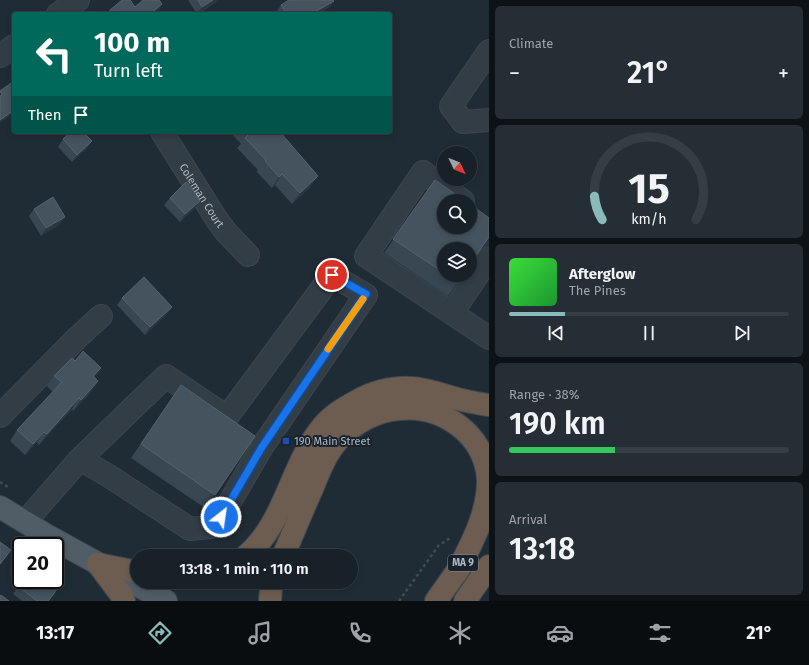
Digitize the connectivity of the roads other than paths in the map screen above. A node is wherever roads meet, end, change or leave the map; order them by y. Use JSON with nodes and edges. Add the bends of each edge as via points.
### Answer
{"nodes":[{"id":1,"x":47,"y":0,"type":"edge"},
{"id":2,"x":70,"y":9,"type":"edge"},
{"id":3,"x":12,"y":47,"type":"edge"},
{"id":4,"x":489,"y":51,"type":"edge"},
{"id":5,"x":0,"y":56,"type":"edge"},
{"id":6,"x":489,"y":120,"type":"edge"},
{"id":7,"x":163,"y":134,"type":"edge"},
{"id":8,"x":453,"y":194,"type":"edge"},
{"id":9,"x":248,"y":255,"type":"dead end"},
{"id":10,"x":489,"y":258,"type":"edge"},
{"id":11,"x":452,"y":313,"type":"junction"},
{"id":12,"x":101,"y":316,"type":"dead end"},
{"id":13,"x":489,"y":338,"type":"edge"},
{"id":14,"x":489,"y":404,"type":"edge"},
{"id":15,"x":0,"y":416,"type":"edge"},
{"id":16,"x":227,"y":417,"type":"junction"},
{"id":17,"x":256,"y":438,"type":"junction"},
{"id":18,"x":80,"y":460,"type":"junction"},
{"id":19,"x":0,"y":507,"type":"edge"},
{"id":20,"x":25,"y":522,"type":"junction"},
{"id":21,"x":489,"y":525,"type":"edge"},
{"id":22,"x":254,"y":549,"type":"edge"},
{"id":23,"x":286,"y":549,"type":"edge"},
{"id":24,"x":98,"y":564,"type":"junction"},
{"id":25,"x":489,"y":566,"type":"edge"},
{"id":26,"x":130,"y":571,"type":"edge"},
{"id":27,"x":457,"y":572,"type":"junction"},
{"id":28,"x":270,"y":589,"type":"edge"},
{"id":29,"x":124,"y":601,"type":"edge"},
{"id":30,"x":166,"y":601,"type":"edge"},
{"id":31,"x":270,"y":601,"type":"edge"},
{"id":32,"x":436,"y":601,"type":"edge"},
{"id":33,"x":465,"y":601,"type":"edge"}],
"edges":[{"from":1,"to":2,"type":"street"},
{"from":3,"to":5,"type":"street"},
{"from":4,"to":6,"type":"street","via":[[451,106],[463,122]]},
{"from":7,"to":9,"type":"street","name":"Coleman Court","via":[[217,220]]},
{"from":8,"to":11,"type":"street","via":[[423,172],[366,256]]},
{"from":10,"to":11,"type":"street"},
{"from":11,"to":13,"type":"street"},
{"from":12,"to":15,"type":"street"},
{"from":14,"to":22,"type":"highway","via":[[428,390],[395,388],[349,405],[335,414],[313,439],[270,529]]},
{"from":16,"to":17,"type":"street"},
{"from":16,"to":17,"type":"street","via":[[332,275],[366,294]]},
{"from":16,"to":18,"type":"street","via":[[166,376]]},
{"from":17,"to":18,"type":"street","via":[[221,517],[210,527],[190,529]]},
{"from":18,"to":20,"type":"street"},
{"from":19,"to":20,"type":"main road"},
{"from":20,"to":24,"type":"main road"},
{"from":21,"to":27,"type":"highway","number":"MA 9"},
{"from":23,"to":27,"type":"highway","via":[[322,465],[339,439],[348,430],[371,416],[397,409],[412,409],[438,414],[460,426],[478,446],[487,466],[488,495],[485,511]]},
{"from":24,"to":26,"type":"highway"},
{"from":24,"to":29,"type":"highway"},
{"from":24,"to":30,"type":"main road"},
{"from":25,"to":33,"type":"highway","number":"MA 9"},
{"from":27,"to":32,"type":"highway","number":"MA 9"},
{"from":28,"to":31,"type":"highway"}]}
